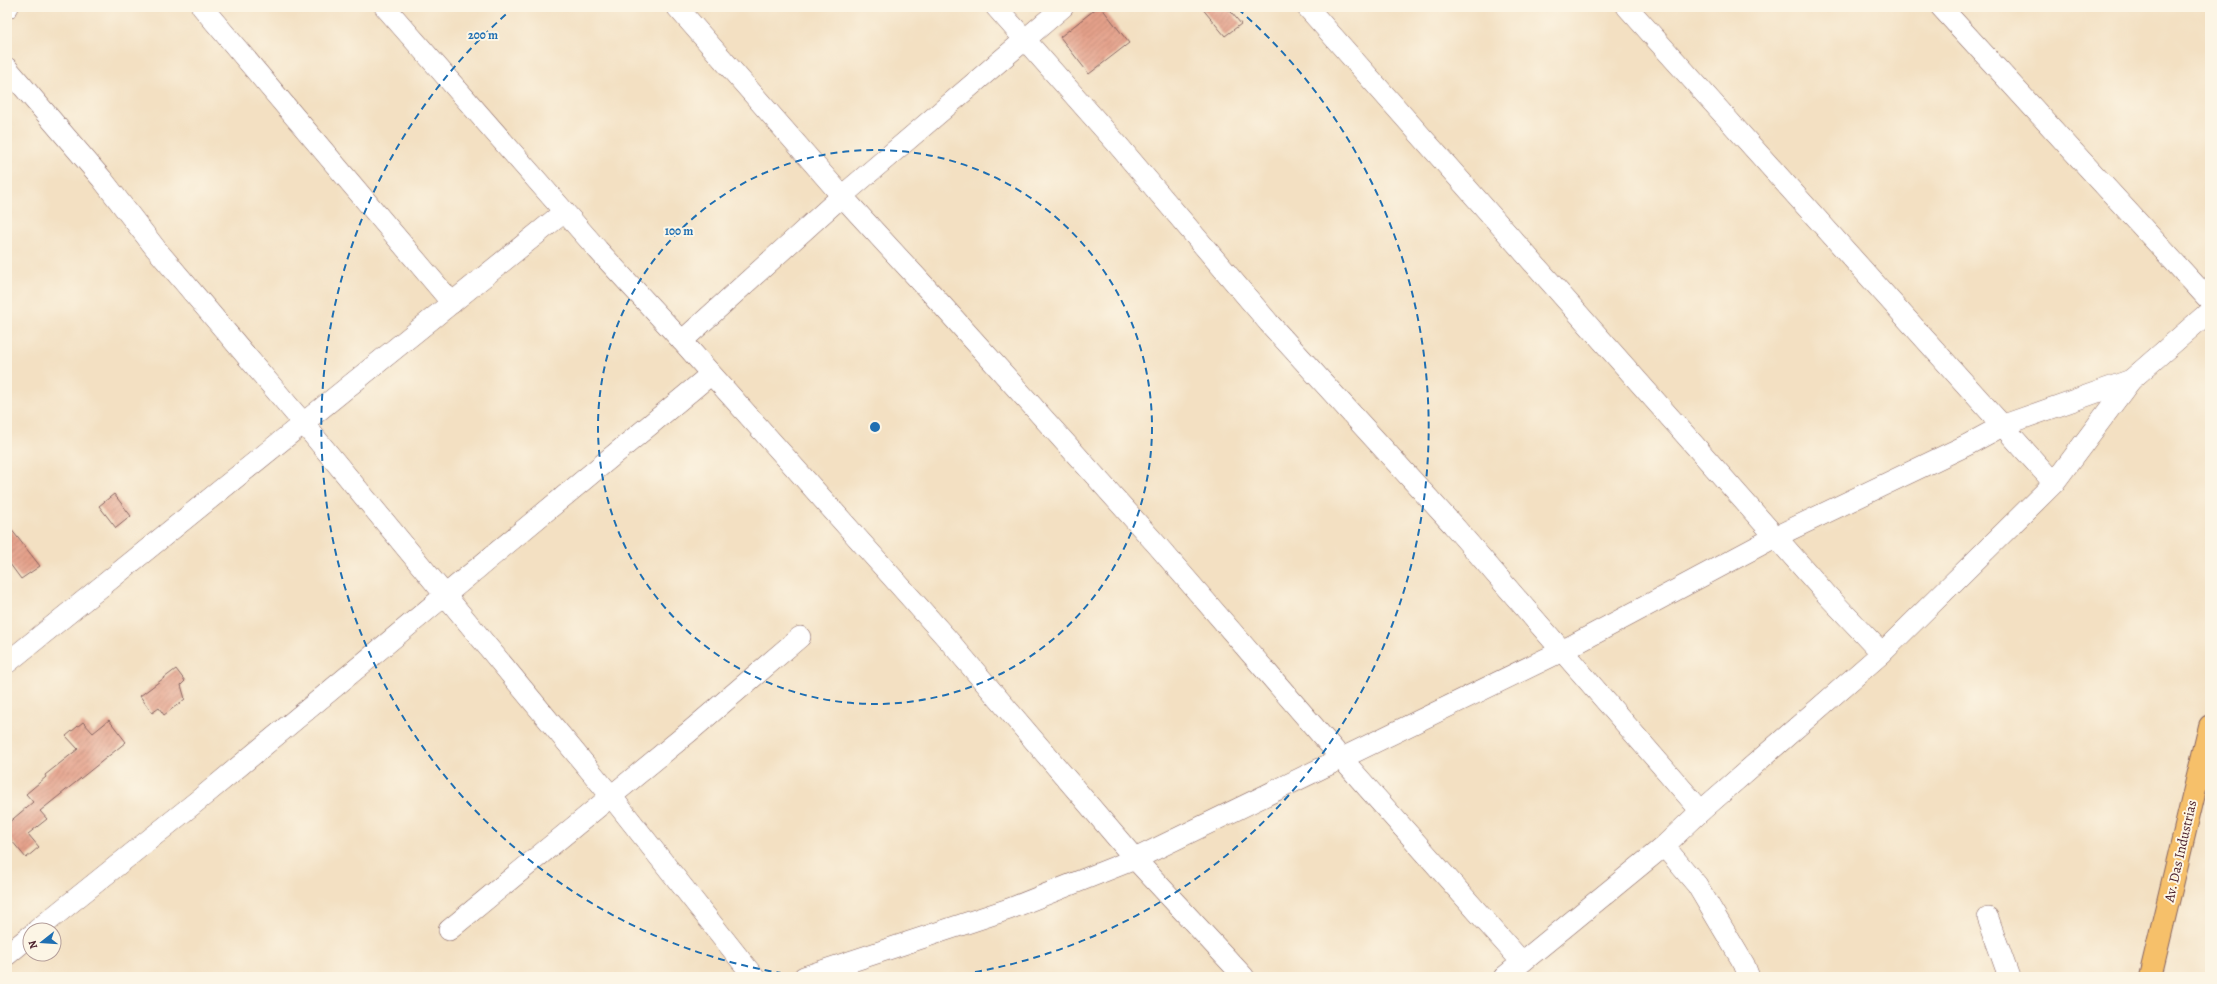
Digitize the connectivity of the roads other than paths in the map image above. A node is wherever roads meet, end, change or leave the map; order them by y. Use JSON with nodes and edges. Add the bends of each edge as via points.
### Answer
{"nodes":[{"id":1,"x":202,"y":7,"type":"edge"},
{"id":2,"x":385,"y":7,"type":"edge"},
{"id":3,"x":677,"y":7,"type":"edge"},
{"id":4,"x":996,"y":7,"type":"edge"},
{"id":5,"x":1063,"y":7,"type":"edge"},
{"id":6,"x":1306,"y":7,"type":"edge"},
{"id":7,"x":1627,"y":7,"type":"edge"},
{"id":8,"x":1941,"y":7,"type":"edge"},
{"id":9,"x":1025,"y":39,"type":"junction"},
{"id":10,"x":7,"y":68,"type":"edge"},
{"id":11,"x":842,"y":196,"type":"junction"},
{"id":12,"x":564,"y":212,"type":"junction"},
{"id":13,"x":2210,"y":301,"type":"edge"},
{"id":14,"x":452,"y":303,"type":"junction"},
{"id":15,"x":2210,"y":311,"type":"edge"},
{"id":16,"x":682,"y":341,"type":"junction"},
{"id":17,"x":710,"y":375,"type":"junction"},
{"id":18,"x":2131,"y":380,"type":"junction"},
{"id":19,"x":304,"y":424,"type":"junction"},
{"id":20,"x":2004,"y":425,"type":"junction"},
{"id":21,"x":2054,"y":484,"type":"junction"},
{"id":22,"x":1777,"y":536,"type":"junction"},
{"id":23,"x":445,"y":595,"type":"junction"},
{"id":24,"x":800,"y":637,"type":"dead end"},
{"id":25,"x":1562,"y":651,"type":"junction"},
{"id":26,"x":1882,"y":653,"type":"junction"},
{"id":27,"x":7,"y":663,"type":"edge"},
{"id":28,"x":2210,"y":726,"type":"edge"},
{"id":29,"x":1342,"y":759,"type":"junction"},
{"id":30,"x":611,"y":796,"type":"junction"},
{"id":31,"x":1701,"y":811,"type":"junction"},
{"id":32,"x":1664,"y":846,"type":"junction"},
{"id":33,"x":1135,"y":859,"type":"junction"},
{"id":34,"x":1988,"y":918,"type":"dead end"},
{"id":35,"x":48,"y":922,"type":"edge"},
{"id":36,"x":449,"y":930,"type":"dead end"},
{"id":37,"x":22,"y":943,"type":"edge"},
{"id":38,"x":7,"y":956,"type":"edge"},
{"id":39,"x":1521,"y":961,"type":"junction"},
{"id":40,"x":754,"y":977,"type":"edge"},
{"id":41,"x":804,"y":977,"type":"edge"},
{"id":42,"x":1244,"y":977,"type":"edge"},
{"id":43,"x":1504,"y":977,"type":"edge"},
{"id":44,"x":1749,"y":977,"type":"edge"},
{"id":45,"x":2009,"y":977,"type":"edge"},
{"id":46,"x":2150,"y":977,"type":"edge"}],
"edges":[{"from":1,"to":14,"type":"street"},
{"from":2,"to":12,"type":"street"},
{"from":3,"to":11,"type":"street"},
{"from":4,"to":9,"type":"street"},
{"from":5,"to":9,"type":"street"},
{"from":6,"to":22,"type":"street"},
{"from":7,"to":20,"type":"street","via":[[1863,272]]},
{"from":8,"to":13,"type":"street"},
{"from":9,"to":11,"type":"street"},
{"from":9,"to":25,"type":"street","via":[[1269,323],[1442,513]]},
{"from":10,"to":19,"type":"street"},
{"from":11,"to":16,"type":"street"},
{"from":11,"to":29,"type":"street","via":[[1152,540]]},
{"from":12,"to":14,"type":"street"},
{"from":12,"to":16,"type":"street"},
{"from":14,"to":19,"type":"street"},
{"from":15,"to":18,"type":"street"},
{"from":16,"to":17,"type":"street"},
{"from":17,"to":23,"type":"street"},
{"from":17,"to":33,"type":"street","via":[[950,642]]},
{"from":18,"to":20,"type":"street"},
{"from":18,"to":21,"type":"street"},
{"from":19,"to":23,"type":"street"},
{"from":19,"to":27,"type":"street"},
{"from":20,"to":21,"type":"street"},
{"from":20,"to":22,"type":"street"},
{"from":21,"to":26,"type":"street"},
{"from":22,"to":25,"type":"street"},
{"from":22,"to":26,"type":"street","via":[[1827,595]]},
{"from":23,"to":30,"type":"street"},
{"from":23,"to":35,"type":"street"},
{"from":24,"to":30,"type":"street"},
{"from":25,"to":29,"type":"street"},
{"from":25,"to":31,"type":"street"},
{"from":26,"to":31,"type":"street"},
{"from":28,"to":46,"type":"main road","name":"Av. Das Industrias"},
{"from":29,"to":33,"type":"street"},
{"from":29,"to":39,"type":"street"},
{"from":30,"to":36,"type":"street"},
{"from":30,"to":40,"type":"street"},
{"from":31,"to":32,"type":"street"},
{"from":32,"to":39,"type":"street"},
{"from":32,"to":44,"type":"street","via":[[1696,885],[1734,946]]},
{"from":33,"to":41,"type":"street","via":[[1009,909]]},
{"from":33,"to":42,"type":"street"},
{"from":34,"to":45,"type":"street"},
{"from":37,"to":38,"type":"street"},
{"from":39,"to":43,"type":"street"}]}
